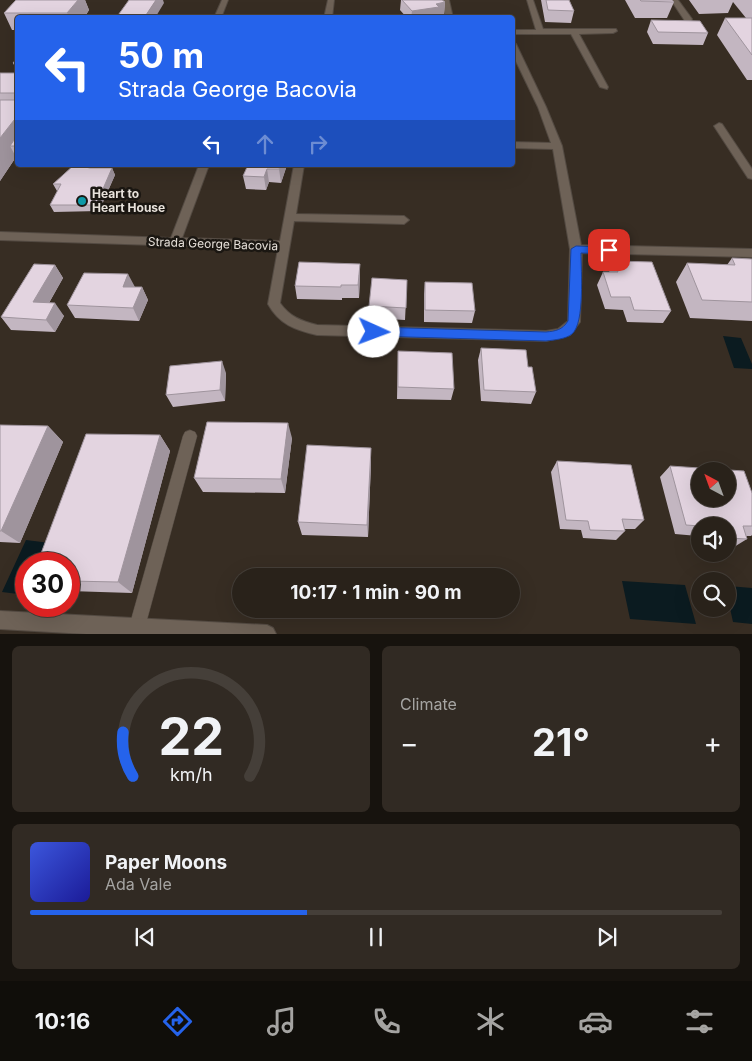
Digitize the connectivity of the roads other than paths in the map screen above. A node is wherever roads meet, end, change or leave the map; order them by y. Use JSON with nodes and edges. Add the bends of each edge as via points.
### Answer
{"nodes":[{"id":1,"x":225,"y":0,"type":"edge"},
{"id":2,"x":331,"y":0,"type":"edge"},
{"id":3,"x":446,"y":0,"type":"edge"},
{"id":4,"x":530,"y":0,"type":"edge"},
{"id":5,"x":674,"y":0,"type":"edge"},
{"id":6,"x":218,"y":15,"type":"edge"},
{"id":7,"x":328,"y":15,"type":"edge"},
{"id":8,"x":448,"y":15,"type":"edge"},
{"id":9,"x":688,"y":19,"type":"edge"},
{"id":10,"x":613,"y":31,"type":"dead end"},
{"id":11,"x":515,"y":32,"type":"edge"},
{"id":12,"x":540,"y":32,"type":"junction"},
{"id":13,"x":574,"y":32,"type":"junction"},
{"id":14,"x":515,"y":50,"type":"edge"},
{"id":15,"x":604,"y":87,"type":"dead end"},
{"id":16,"x":719,"y":126,"type":"dead end"},
{"id":17,"x":515,"y":145,"type":"edge"},
{"id":18,"x":557,"y":146,"type":"junction"},
{"id":19,"x":203,"y":167,"type":"edge"},
{"id":20,"x":299,"y":167,"type":"edge"},
{"id":21,"x":752,"y":176,"type":"edge"},
{"id":22,"x":289,"y":217,"type":"junction"},
{"id":23,"x":404,"y":220,"type":"dead end"},
{"id":24,"x":0,"y":236,"type":"edge"},
{"id":25,"x":176,"y":243,"type":"junction"},
{"id":26,"x":283,"y":245,"type":"junction"},
{"id":27,"x":576,"y":249,"type":"junction"},
{"id":28,"x":752,"y":253,"type":"edge"},
{"id":29,"x":190,"y":436,"type":"dead end"},
{"id":30,"x":0,"y":620,"type":"edge"},
{"id":31,"x":137,"y":627,"type":"junction"},
{"id":32,"x":267,"y":634,"type":"edge"}],
"edges":[{"from":1,"to":6,"type":"street"},
{"from":2,"to":7,"type":"street"},
{"from":3,"to":8,"type":"street"},
{"from":4,"to":12,"type":"street"},
{"from":5,"to":9,"type":"street"},
{"from":10,"to":13,"type":"street"},
{"from":11,"to":12,"type":"street"},
{"from":12,"to":13,"type":"street"},
{"from":13,"to":15,"type":"street"},
{"from":14,"to":18,"type":"street","name":"Strada George Bacovia"},
{"from":16,"to":21,"type":"street"},
{"from":17,"to":18,"type":"street"},
{"from":18,"to":27,"type":"street","name":"Strada George Bacovia"},
{"from":19,"to":25,"type":"street"},
{"from":20,"to":22,"type":"street"},
{"from":22,"to":23,"type":"street"},
{"from":22,"to":26,"type":"street"},
{"from":24,"to":25,"type":"street","name":"Strada George Bacovia"},
{"from":25,"to":26,"type":"street","name":"Strada George Bacovia"},
{"from":26,"to":27,"type":"street","name":"Strada George Bacovia","via":[[274,304],[290,323],[316,330],[546,336],[558,335],[574,322]]},
{"from":27,"to":28,"type":"street"},
{"from":29,"to":31,"type":"lane"},
{"from":30,"to":31,"type":"street"},
{"from":31,"to":32,"type":"street"}]}
